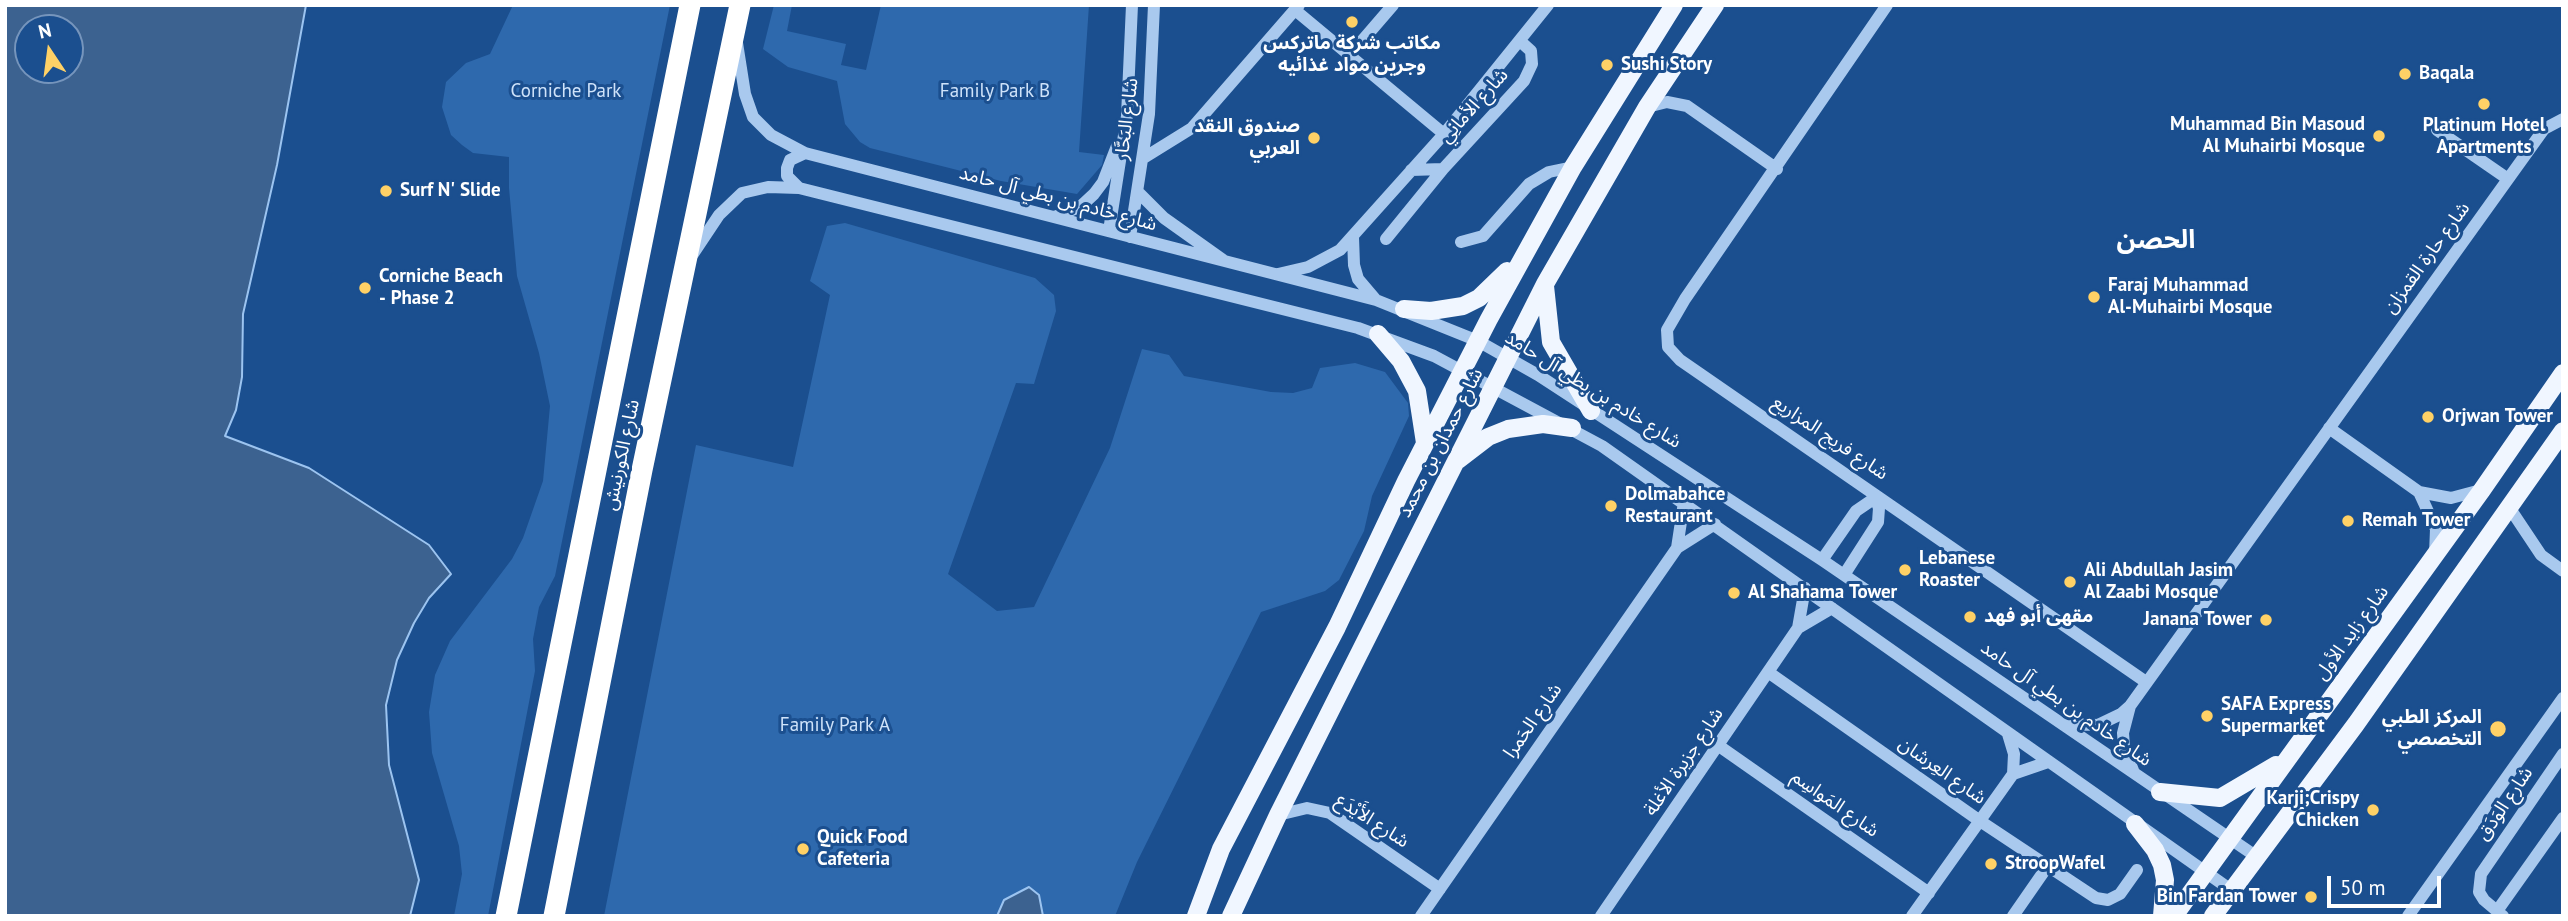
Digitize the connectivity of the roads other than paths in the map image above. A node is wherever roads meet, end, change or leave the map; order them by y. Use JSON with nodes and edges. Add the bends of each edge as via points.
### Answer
{"nodes":[{"id":1,"x":690,"y":5,"type":"edge"},
{"id":2,"x":740,"y":5,"type":"edge"},
{"id":3,"x":1132,"y":5,"type":"edge"},
{"id":4,"x":1154,"y":5,"type":"edge"},
{"id":5,"x":1393,"y":5,"type":"edge"},
{"id":6,"x":1548,"y":5,"type":"edge"},
{"id":7,"x":1674,"y":5,"type":"edge"},
{"id":8,"x":1715,"y":5,"type":"edge"},
{"id":9,"x":1887,"y":5,"type":"edge"},
{"id":10,"x":1297,"y":8,"type":"edge"},
{"id":11,"x":735,"y":27,"type":"junction"},
{"id":12,"x":1520,"y":41,"type":"junction"},
{"id":13,"x":1349,"y":56,"type":"junction"},
{"id":14,"x":1647,"y":107,"type":"junction"},
{"id":15,"x":1127,"y":116,"type":"junction"},
{"id":16,"x":2563,"y":119,"type":"edge"},
{"id":17,"x":2437,"y":130,"type":"dead end"},
{"id":18,"x":1146,"y":131,"type":"junction"},
{"id":19,"x":1444,"y":134,"type":"junction"},
{"id":20,"x":1172,"y":142,"type":"junction"},
{"id":21,"x":805,"y":153,"type":"junction"},
{"id":22,"x":1142,"y":159,"type":"junction"},
{"id":23,"x":1573,"y":167,"type":"junction"},
{"id":24,"x":1443,"y":169,"type":"junction"},
{"id":25,"x":1777,"y":169,"type":"junction"},
{"id":26,"x":1411,"y":170,"type":"junction"},
{"id":27,"x":2508,"y":179,"type":"junction"},
{"id":28,"x":799,"y":188,"type":"junction"},
{"id":29,"x":1137,"y":191,"type":"junction"},
{"id":30,"x":1052,"y":217,"type":"junction"},
{"id":31,"x":1109,"y":231,"type":"junction"},
{"id":32,"x":1130,"y":237,"type":"junction"},
{"id":33,"x":1353,"y":237,"type":"junction"},
{"id":34,"x":1386,"y":239,"type":"dead end"},
{"id":35,"x":1461,"y":242,"type":"dead end"},
{"id":36,"x":1524,"y":254,"type":"junction"},
{"id":37,"x":1228,"y":264,"type":"junction"},
{"id":38,"x":683,"y":273,"type":"junction"},
{"id":39,"x":1273,"y":274,"type":"junction"},
{"id":40,"x":1545,"y":284,"type":"junction"},
{"id":41,"x":1376,"y":300,"type":"junction"},
{"id":42,"x":1404,"y":309,"type":"junction"},
{"id":43,"x":1378,"y":334,"type":"junction"},
{"id":44,"x":1478,"y":341,"type":"junction"},
{"id":45,"x":1508,"y":357,"type":"junction"},
{"id":46,"x":1464,"y":371,"type":"junction"},
{"id":47,"x":2563,"y":373,"type":"edge"},
{"id":48,"x":1492,"y":387,"type":"junction"},
{"id":49,"x":1591,"y":411,"type":"junction"},
{"id":50,"x":1572,"y":428,"type":"junction"},
{"id":51,"x":2329,"y":428,"type":"junction"},
{"id":52,"x":2561,"y":435,"type":"edge"},
{"id":53,"x":1425,"y":443,"type":"junction"},
{"id":54,"x":1453,"y":464,"type":"junction"},
{"id":55,"x":2482,"y":490,"type":"junction"},
{"id":56,"x":2419,"y":492,"type":"junction"},
{"id":57,"x":1684,"y":502,"type":"junction"},
{"id":58,"x":2509,"y":507,"type":"junction"},
{"id":59,"x":1715,"y":524,"type":"junction"},
{"id":60,"x":1677,"y":548,"type":"junction"},
{"id":61,"x":2434,"y":555,"type":"junction"},
{"id":62,"x":1822,"y":560,"type":"junction"},
{"id":63,"x":2563,"y":570,"type":"edge"},
{"id":64,"x":1844,"y":575,"type":"junction"},
{"id":65,"x":1805,"y":589,"type":"junction"},
{"id":66,"x":1832,"y":608,"type":"junction"},
{"id":67,"x":1798,"y":628,"type":"junction"},
{"id":68,"x":1768,"y":672,"type":"junction"},
{"id":69,"x":2146,"y":682,"type":"junction"},
{"id":70,"x":2130,"y":706,"type":"junction"},
{"id":71,"x":2560,"y":708,"type":"edge"},
{"id":72,"x":2062,"y":722,"type":"junction"},
{"id":73,"x":2008,"y":734,"type":"junction"},
{"id":74,"x":1719,"y":746,"type":"junction"},
{"id":75,"x":2563,"y":754,"type":"edge"},
{"id":76,"x":2288,"y":758,"type":"junction"},
{"id":77,"x":2048,"y":762,"type":"junction"},
{"id":78,"x":2134,"y":773,"type":"junction"},
{"id":79,"x":2013,"y":774,"type":"junction"},
{"id":80,"x":2160,"y":792,"type":"junction"},
{"id":81,"x":1278,"y":815,"type":"junction"},
{"id":82,"x":2563,"y":818,"type":"edge"},
{"id":83,"x":1980,"y":821,"type":"junction"},
{"id":84,"x":2135,"y":824,"type":"junction"},
{"id":85,"x":2230,"y":837,"type":"junction"},
{"id":86,"x":2257,"y":856,"type":"junction"},
{"id":87,"x":2047,"y":867,"type":"junction"},
{"id":88,"x":2137,"y":870,"type":"dead end"},
{"id":89,"x":2205,"y":872,"type":"junction"},
{"id":90,"x":1440,"y":889,"type":"junction"},
{"id":91,"x":2231,"y":890,"type":"junction"},
{"id":92,"x":1929,"y":893,"type":"junction"},
{"id":93,"x":2497,"y":911,"type":"edge"},
{"id":94,"x":506,"y":916,"type":"edge"},
{"id":95,"x":554,"y":916,"type":"edge"},
{"id":96,"x":1196,"y":916,"type":"edge"},
{"id":97,"x":1231,"y":916,"type":"edge"},
{"id":98,"x":1422,"y":916,"type":"edge"},
{"id":99,"x":1601,"y":916,"type":"edge"},
{"id":100,"x":1912,"y":916,"type":"edge"},
{"id":101,"x":2013,"y":916,"type":"edge"},
{"id":102,"x":2162,"y":916,"type":"edge"},
{"id":103,"x":2174,"y":916,"type":"edge"},
{"id":104,"x":2213,"y":916,"type":"edge"},
{"id":105,"x":2408,"y":916,"type":"edge"}],
"edges":[{"from":1,"to":94,"type":"highway","name":"شارع الكورنيش"},
{"from":2,"to":11,"type":"highway","name":"شارع الكورنيش"},
{"from":3,"to":15,"type":"street","name":"شارع البَحَّار"},
{"from":4,"to":18,"type":"street","name":"شارع البَحَّار"},
{"from":5,"to":13,"type":"street"},
{"from":6,"to":12,"type":"street","name":"شارع الأمانِي"},
{"from":7,"to":23,"type":"main road","name":"شارع حمدان بن محمد"},
{"from":8,"to":14,"type":"main road","name":"شارع حمدان بن محمد"},
{"from":9,"to":25,"type":"street","name":"شارع فريج المزاريع"},
{"from":10,"to":13,"type":"street"},
{"from":10,"to":20,"type":"street","via":[[1192,128]]},
{"from":11,"to":21,"type":"street","name":"شارع خادم بن بطي آل حامد","via":[[745,94],[754,117],[771,135]]},
{"from":11,"to":38,"type":"highway","name":"شارع الكورنيش"},
{"from":12,"to":19,"type":"street","name":"شارع الأمانِي"},
{"from":12,"to":24,"type":"street","name":"شارع الأمانِي","via":[[1531,51],[1532,64],[1524,81]]},
{"from":13,"to":19,"type":"street"},
{"from":14,"to":25,"type":"street","via":[[1667,102],[1687,106]]},
{"from":14,"to":40,"type":"main road","name":"شارع حمدان بن محمد"},
{"from":15,"to":30,"type":"street","via":[[1103,182],[1086,203]]},
{"from":15,"to":31,"type":"street","name":"شارع البَحَّار"},
{"from":16,"to":27,"type":"street","name":"شارع حارة القمزان","via":[[2544,129]]},
{"from":17,"to":27,"type":"street"},
{"from":18,"to":20,"type":"street"},
{"from":18,"to":22,"type":"street","name":"شارع البَحَّار"},
{"from":19,"to":26,"type":"street","name":"شارع الأمانِي"},
{"from":20,"to":22,"type":"street"},
{"from":21,"to":28,"type":"street","via":[[790,160],[787,168],[787,176]]},
{"from":21,"to":30,"type":"street","name":"شارع خادم بن بطي آل حامد"},
{"from":22,"to":29,"type":"street","name":"شارع البَحَّار"},
{"from":23,"to":35,"type":"street","via":[[1549,172],[1529,184],[1483,236]]},
{"from":23,"to":36,"type":"main road","name":"شارع حمدان بن محمد"},
{"from":24,"to":26,"type":"street","name":"شارع الأمانِي"},
{"from":24,"to":34,"type":"street"},
{"from":25,"to":69,"type":"street","name":"شارع فريج المزاريع","via":[[1671,322],[1666,339],[1673,355]]},
{"from":26,"to":33,"type":"street","name":"شارع الأمانِي"},
{"from":27,"to":51,"type":"street","name":"شارع حارة القمزان"},
{"from":28,"to":38,"type":"street","via":[[768,187],[742,193],[730,202]]},
{"from":28,"to":43,"type":"street"},
{"from":29,"to":32,"type":"street","name":"شارع البَحَّار"},
{"from":29,"to":37,"type":"street","via":[[1164,218]]},
{"from":30,"to":31,"type":"street","name":"شارع خادم بن بطي آل حامد"},
{"from":31,"to":32,"type":"street","name":"شارع خادم بن بطي آل حامد"},
{"from":32,"to":37,"type":"street","name":"شارع خادم بن بطي آل حامد"},
{"from":33,"to":39,"type":"street","name":"شارع الأمانِي","via":[[1325,260]]},
{"from":33,"to":41,"type":"street","via":[[1358,279]]},
{"from":36,"to":42,"type":"main road","via":[[1492,287],[1463,306]]},
{"from":36,"to":44,"type":"main road","name":"شارع حمدان بن محمد"},
{"from":37,"to":39,"type":"street","name":"شارع خادم بن بطي آل حامد"},
{"from":38,"to":95,"type":"highway","name":"شارع الكورنيش"},
{"from":39,"to":41,"type":"street","name":"شارع خادم بن بطي آل حامد"},
{"from":40,"to":45,"type":"main road","name":"شارع حمدان بن محمد"},
{"from":40,"to":49,"type":"main road","via":[[1551,342]]},
{"from":41,"to":42,"type":"street","name":"شارع خادم بن بطي آل حامد"},
{"from":42,"to":44,"type":"street","name":"شارع خادم بن بطي آل حامد"},
{"from":43,"to":46,"type":"street"},
{"from":43,"to":53,"type":"main road","via":[[1401,361],[1417,391]]},
{"from":44,"to":45,"type":"street","name":"شارع خادم بن بطي آل حامد"},
{"from":44,"to":46,"type":"main road","name":"شارع حمدان بن محمد"},
{"from":45,"to":48,"type":"main road","name":"شارع حمدان بن محمد"},
{"from":45,"to":49,"type":"street","name":"شارع خادم بن بطي آل حامد"},
{"from":46,"to":48,"type":"street"},
{"from":46,"to":53,"type":"main road","name":"شارع حمدان بن محمد"},
{"from":47,"to":55,"type":"main road","name":"شارع زايد الأول"},
{"from":48,"to":50,"type":"street"},
{"from":48,"to":54,"type":"main road","name":"شارع حمدان بن محمد"},
{"from":49,"to":62,"type":"street","name":"شارع خادم بن بطي آل حامد"},
{"from":50,"to":54,"type":"main road","via":[[1543,424],[1508,429],[1488,437]]},
{"from":50,"to":57,"type":"street"},
{"from":51,"to":56,"type":"street"},
{"from":51,"to":69,"type":"street","name":"شارع حارة القمزان"},
{"from":52,"to":58,"type":"main road"},
{"from":53,"to":96,"type":"main road","name":"شارع حمدان بن محمد","via":[[1337,626],[1221,849]]},
{"from":54,"to":81,"type":"main road","name":"شارع حمدان بن محمد"},
{"from":55,"to":56,"type":"street","via":[[2451,498]]},
{"from":55,"to":61,"type":"main road","name":"شارع زايد الأول"},
{"from":56,"to":61,"type":"street","via":[[2436,529]]},
{"from":57,"to":59,"type":"street"},
{"from":57,"to":60,"type":"street","name":"شارع الحَمرا"},
{"from":58,"to":63,"type":"street","via":[[2541,555]]},
{"from":58,"to":86,"type":"main road"},
{"from":59,"to":60,"type":"street","name":"شارع الحَمرا"},
{"from":59,"to":65,"type":"street"},
{"from":60,"to":90,"type":"street","name":"شارع الحَمرا"},
{"from":61,"to":76,"type":"main road","name":"شارع زايد الأول"},
{"from":62,"to":64,"type":"street","name":"شارع خادم بن بطي آل حامد"},
{"from":62,"to":64,"type":"street","via":[[1856,510],[1875,498],[1878,522]]},
{"from":64,"to":72,"type":"street","name":"شارع خادم بن بطي آل حامد"},
{"from":65,"to":66,"type":"street"},
{"from":65,"to":67,"type":"street","name":"شارع جزيرة الأغلة"},
{"from":66,"to":67,"type":"street","name":"شارع جزيرة الأغلة"},
{"from":66,"to":73,"type":"street"},
{"from":67,"to":68,"type":"street","name":"شارع جزيرة الأغلة"},
{"from":68,"to":74,"type":"street","name":"شارع جزيرة الأغلة"},
{"from":68,"to":83,"type":"street","name":"شارع العِرشان"},
{"from":69,"to":70,"type":"street","name":"شارع حارة القمزان"},
{"from":70,"to":72,"type":"street","name":"شارع حارة القمزان","via":[[2098,725]]},
{"from":70,"to":78,"type":"street","name":"شارع حارة القمزان","via":[[2123,733]]},
{"from":71,"to":105,"type":"street"},
{"from":72,"to":78,"type":"street","name":"شارع خادم بن بطي آل حامد"},
{"from":73,"to":77,"type":"street"},
{"from":73,"to":79,"type":"street"},
{"from":74,"to":92,"type":"street","name":"شارع المَواسِم"},
{"from":74,"to":99,"type":"street","name":"شارع جزيرة الأغلة"},
{"from":75,"to":93,"type":"street","name":"شارع الوَدَق","via":[[2481,874],[2480,892]]},
{"from":76,"to":80,"type":"main road","via":[[2220,798]]},
{"from":76,"to":85,"type":"main road","name":"شارع زايد الأول"},
{"from":77,"to":79,"type":"street"},
{"from":77,"to":84,"type":"street"},
{"from":78,"to":80,"type":"street","name":"شارع خادم بن بطي آل حامد"},
{"from":79,"to":83,"type":"street"},
{"from":80,"to":85,"type":"street","name":"شارع خادم بن بطي آل حامد"},
{"from":81,"to":90,"type":"street","name":"شارع الأَيْدَع","via":[[1307,808],[1330,813]]},
{"from":81,"to":97,"type":"main road","name":"شارع حمدان بن محمد"},
{"from":82,"to":93,"type":"street","name":"شارع الوَدَق"},
{"from":83,"to":87,"type":"street","name":"شارع العِرشان"},
{"from":83,"to":92,"type":"street"},
{"from":84,"to":89,"type":"street"},
{"from":84,"to":102,"type":"main road","via":[[2162,865]]},
{"from":85,"to":86,"type":"street","name":"شارع خادم بن بطي آل حامد"},
{"from":85,"to":89,"type":"main road","name":"شارع زايد الأول"},
{"from":86,"to":91,"type":"main road"},
{"from":87,"to":88,"type":"street","name":"شارع العِرشان","via":[[2102,900],[2120,894]]},
{"from":87,"to":101,"type":"street"},
{"from":89,"to":91,"type":"street"},
{"from":89,"to":103,"type":"main road","name":"شارع زايد الأول"},
{"from":90,"to":98,"type":"street","name":"شارع الحَمرا"},
{"from":91,"to":104,"type":"main road"},
{"from":92,"to":100,"type":"street"}]}
